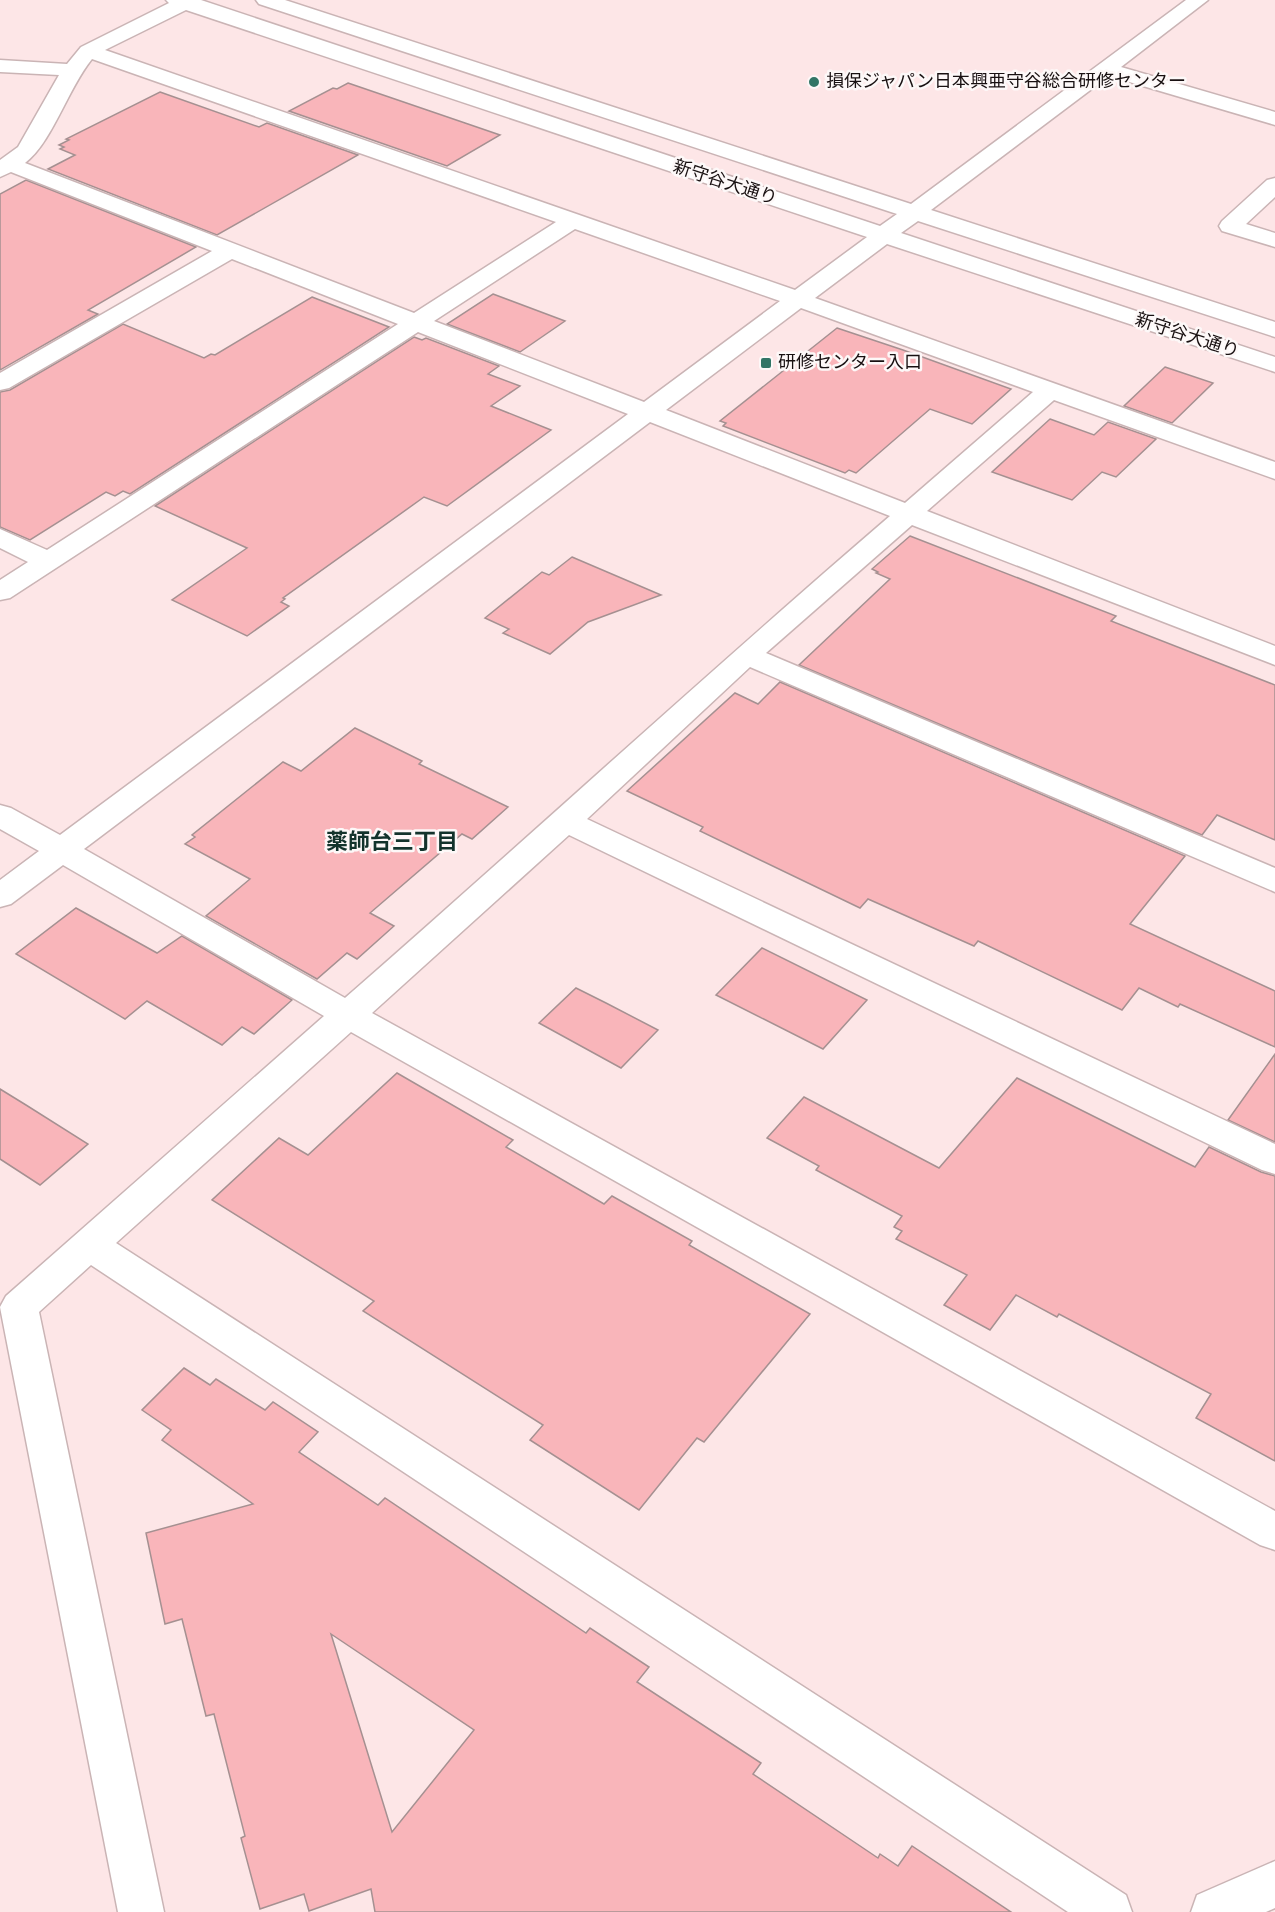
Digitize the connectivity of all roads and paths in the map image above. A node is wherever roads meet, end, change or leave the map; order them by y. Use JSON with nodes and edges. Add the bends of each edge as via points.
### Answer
{"nodes":[{"id":1,"x":266,"y":0,"type":"edge"},
{"id":2,"x":1198,"y":0,"type":"edge"},
{"id":3,"x":184,"y":1,"type":"edge"},
{"id":4,"x":88,"y":51,"type":"junction"},
{"id":5,"x":0,"y":66,"type":"edge"},
{"id":6,"x":1106,"y":69,"type":"junction"},
{"id":7,"x":72,"y":70,"type":"junction"},
{"id":8,"x":1275,"y":120,"type":"edge"},
{"id":9,"x":5,"y":167,"type":"edge"},
{"id":10,"x":1275,"y":185,"type":"edge"},
{"id":11,"x":914,"y":213,"type":"junction"},
{"id":12,"x":571,"y":222,"type":"junction"},
{"id":13,"x":884,"y":235,"type":"junction"},
{"id":14,"x":1275,"y":240,"type":"edge"},
{"id":15,"x":231,"y":250,"type":"junction"},
{"id":16,"x":797,"y":299,"type":"junction"},
{"id":17,"x":418,"y":323,"type":"junction"},
{"id":18,"x":1275,"y":330,"type":"edge"},
{"id":19,"x":1275,"y":365,"type":"edge"},
{"id":20,"x":0,"y":383,"type":"edge"},
{"id":21,"x":1050,"y":391,"type":"junction"},
{"id":22,"x":647,"y":412,"type":"junction"},
{"id":23,"x":1275,"y":471,"type":"edge"},
{"id":24,"x":909,"y":513,"type":"junction"},
{"id":25,"x":0,"y":537,"type":"edge"},
{"id":26,"x":48,"y":561,"type":"junction"},
{"id":27,"x":0,"y":592,"type":"edge"},
{"id":28,"x":746,"y":655,"type":"junction"},
{"id":29,"x":1275,"y":656,"type":"edge"},
{"id":30,"x":0,"y":815,"type":"edge"},
{"id":31,"x":566,"y":821,"type":"junction"},
{"id":32,"x":61,"y":850,"type":"junction"},
{"id":33,"x":1275,"y":881,"type":"edge"},
{"id":34,"x":0,"y":896,"type":"edge"},
{"id":35,"x":347,"y":1014,"type":"junction"},
{"id":36,"x":1275,"y":1160,"type":"edge"},
{"id":37,"x":89,"y":1245,"type":"junction"},
{"id":38,"x":1275,"y":1532,"type":"edge"},
{"id":39,"x":1275,"y":1884,"type":"edge"},
{"id":40,"x":141,"y":1912,"type":"edge"},
{"id":41,"x":1109,"y":1912,"type":"edge"},
{"id":42,"x":1214,"y":1912,"type":"edge"}],
"edges":[{"from":1,"to":11,"type":"street","name":"新守谷大通り"},
{"from":2,"to":6,"type":"street"},
{"from":3,"to":4,"type":"street"},
{"from":3,"to":13,"type":"street","name":"新守谷大通り"},
{"from":4,"to":7,"type":"street"},
{"from":4,"to":12,"type":"street"},
{"from":5,"to":7,"type":"street"},
{"from":6,"to":8,"type":"street"},
{"from":6,"to":11,"type":"street"},
{"from":7,"to":9,"type":"street","via":[[27,152]]},
{"from":9,"to":15,"type":"street"},
{"from":10,"to":14,"type":"street","via":[[1230,226]]},
{"from":11,"to":13,"type":"street"},
{"from":11,"to":18,"type":"street","name":"新守谷大通り"},
{"from":12,"to":16,"type":"street"},
{"from":12,"to":17,"type":"street"},
{"from":13,"to":16,"type":"street"},
{"from":13,"to":19,"type":"street","name":"新守谷大通り"},
{"from":15,"to":17,"type":"street"},
{"from":15,"to":20,"type":"street"},
{"from":16,"to":21,"type":"street"},
{"from":16,"to":22,"type":"street"},
{"from":17,"to":22,"type":"street"},
{"from":17,"to":26,"type":"street"},
{"from":21,"to":23,"type":"street"},
{"from":21,"to":24,"type":"street"},
{"from":22,"to":24,"type":"street"},
{"from":22,"to":32,"type":"street"},
{"from":24,"to":28,"type":"street"},
{"from":24,"to":29,"type":"street"},
{"from":25,"to":26,"type":"street"},
{"from":26,"to":27,"type":"street"},
{"from":28,"to":31,"type":"street"},
{"from":28,"to":33,"type":"street"},
{"from":30,"to":32,"type":"street"},
{"from":31,"to":35,"type":"street"},
{"from":31,"to":36,"type":"street"},
{"from":32,"to":34,"type":"street"},
{"from":32,"to":35,"type":"street"},
{"from":35,"to":37,"type":"street"},
{"from":35,"to":38,"type":"street"},
{"from":37,"to":40,"type":"street","via":[[19,1307]]},
{"from":37,"to":41,"type":"street"},
{"from":39,"to":42,"type":"street"}]}
